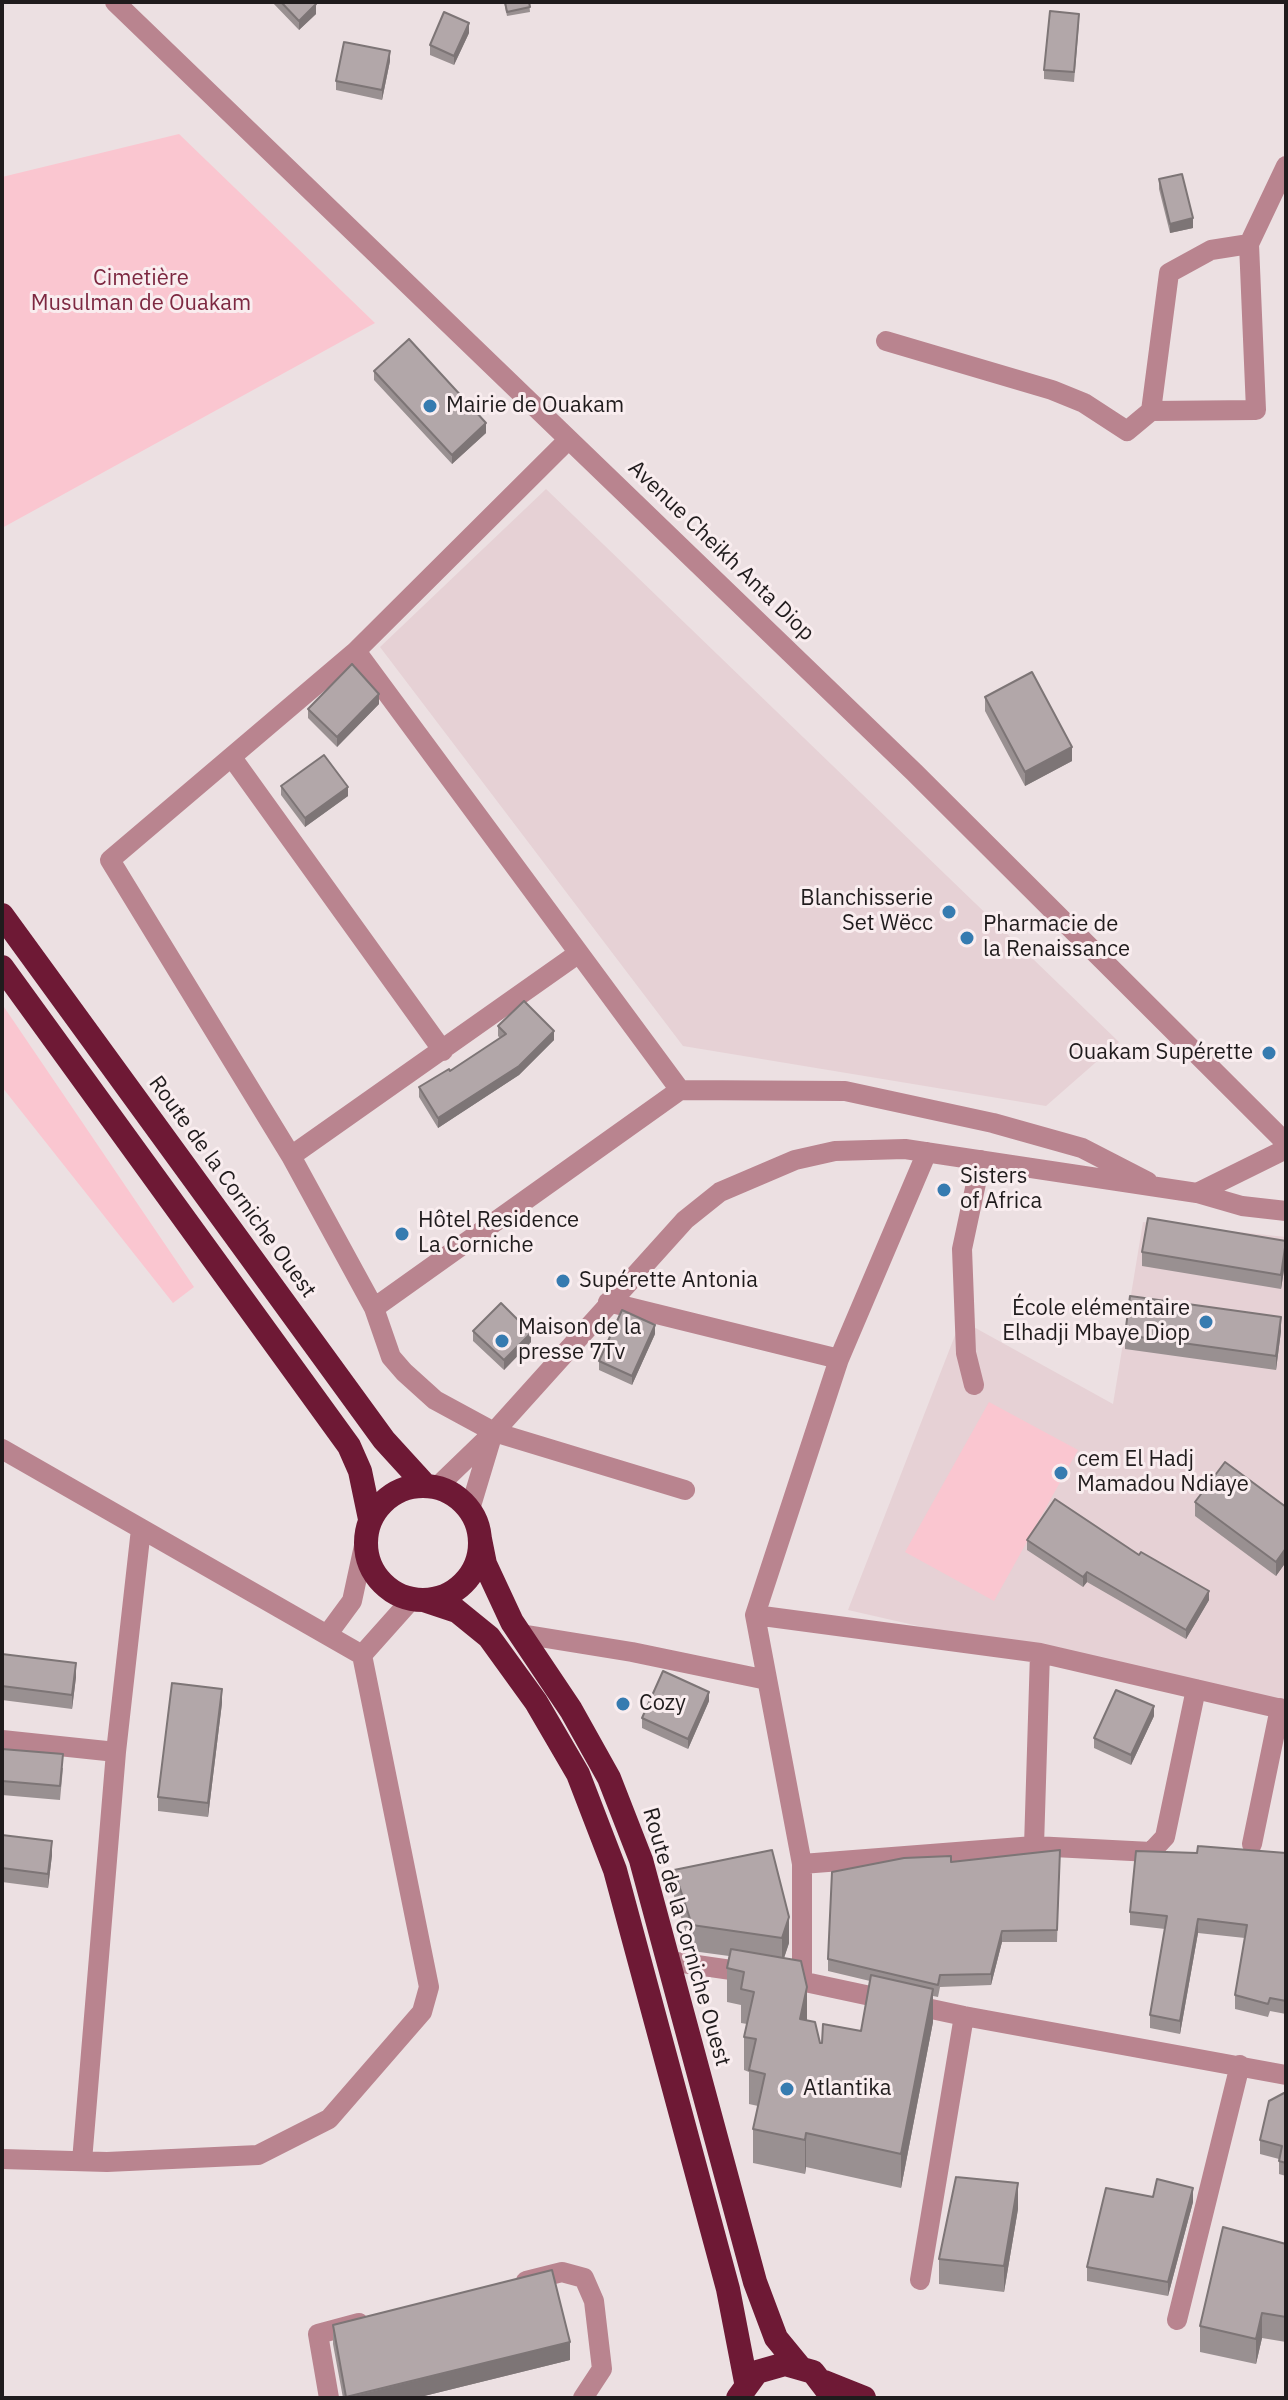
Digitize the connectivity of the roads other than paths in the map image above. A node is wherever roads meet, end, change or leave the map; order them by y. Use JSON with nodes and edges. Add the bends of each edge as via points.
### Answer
{"nodes":[{"id":1,"x":115,"y":2,"type":"edge"},
{"id":2,"x":1286,"y":166,"type":"edge"},
{"id":3,"x":1249,"y":244,"type":"junction"},
{"id":4,"x":886,"y":341,"type":"dead end"},
{"id":5,"x":1151,"y":411,"type":"junction"},
{"id":6,"x":568,"y":440,"type":"junction"},
{"id":7,"x":356,"y":651,"type":"junction"},
{"id":8,"x":233,"y":759,"type":"junction"},
{"id":9,"x":2,"y":915,"type":"edge"},
{"id":10,"x":579,"y":953,"type":"junction"},
{"id":11,"x":2,"y":967,"type":"edge"},
{"id":12,"x":443,"y":1051,"type":"junction"},
{"id":13,"x":680,"y":1090,"type":"junction"},
{"id":14,"x":1286,"y":1146,"type":"edge"},
{"id":15,"x":927,"y":1152,"type":"junction"},
{"id":16,"x":291,"y":1156,"type":"junction"},
{"id":17,"x":981,"y":1160,"type":"junction"},
{"id":18,"x":1155,"y":1186,"type":"junction"},
{"id":19,"x":1197,"y":1193,"type":"junction"},
{"id":20,"x":1286,"y":1211,"type":"edge"},
{"id":21,"x":608,"y":1302,"type":"junction"},
{"id":22,"x":374,"y":1308,"type":"junction"},
{"id":23,"x":839,"y":1359,"type":"junction"},
{"id":24,"x":974,"y":1385,"type":"dead end"},
{"id":25,"x":494,"y":1432,"type":"junction"},
{"id":26,"x":2,"y":1449,"type":"edge"},
{"id":27,"x":431,"y":1486,"type":"junction"},
{"id":28,"x":685,"y":1490,"type":"dead end"},
{"id":29,"x":470,"y":1509,"type":"junction"},
{"id":30,"x":141,"y":1529,"type":"junction"},
{"id":31,"x":368,"y":1530,"type":"junction"},
{"id":32,"x":480,"y":1539,"type":"junction"},
{"id":33,"x":418,"y":1600,"type":"junction"},
{"id":34,"x":755,"y":1615,"type":"junction"},
{"id":35,"x":521,"y":1634,"type":"junction"},
{"id":36,"x":327,"y":1635,"type":"junction"},
{"id":37,"x":1040,"y":1653,"type":"junction"},
{"id":38,"x":362,"y":1655,"type":"junction"},
{"id":39,"x":767,"y":1680,"type":"junction"},
{"id":40,"x":1196,"y":1689,"type":"junction"},
{"id":41,"x":1283,"y":1709,"type":"edge"},
{"id":42,"x":2,"y":1740,"type":"edge"},
{"id":43,"x":116,"y":1752,"type":"junction"},
{"id":44,"x":1252,"y":1844,"type":"dead end"},
{"id":45,"x":1034,"y":1846,"type":"junction"},
{"id":46,"x":802,"y":1864,"type":"junction"},
{"id":47,"x":669,"y":1961,"type":"junction"},
{"id":48,"x":802,"y":1980,"type":"junction"},
{"id":49,"x":964,"y":2016,"type":"junction"},
{"id":50,"x":1240,"y":2065,"type":"junction"},
{"id":51,"x":1286,"y":2075,"type":"edge"},
{"id":52,"x":2,"y":2159,"type":"edge"},
{"id":53,"x":82,"y":2161,"type":"junction"},
{"id":54,"x":920,"y":2280,"type":"dead end"},
{"id":55,"x":501,"y":2287,"type":"edge"},
{"id":56,"x":379,"y":2318,"type":"edge"},
{"id":57,"x":1177,"y":2320,"type":"dead end"},
{"id":58,"x":799,"y":2366,"type":"junction"},
{"id":59,"x":742,"y":2390,"type":"edge"},
{"id":60,"x":829,"y":2390,"type":"edge"},
{"id":61,"x":329,"y":2398,"type":"edge"},
{"id":62,"x":583,"y":2398,"type":"edge"},
{"id":63,"x":864,"y":2398,"type":"edge"}],
"edges":[{"from":1,"to":6,"type":"street","name":"Avenue Cheikh Anta Diop"},
{"from":2,"to":3,"type":"street"},
{"from":3,"to":5,"type":"street","via":[[1211,250],[1169,273]]},
{"from":3,"to":5,"type":"street","via":[[1256,410]]},
{"from":4,"to":5,"type":"street","via":[[1052,390],[1127,431]]},
{"from":6,"to":7,"type":"street"},
{"from":6,"to":14,"type":"street","name":"Avenue Cheikh Anta Diop","via":[[903,761]]},
{"from":7,"to":8,"type":"street"},
{"from":7,"to":10,"type":"street"},
{"from":8,"to":12,"type":"street"},
{"from":8,"to":16,"type":"street","via":[[110,860]]},
{"from":9,"to":27,"type":"highway","name":"Route de la Corniche Ouest","via":[[384,1440]]},
{"from":10,"to":12,"type":"street"},
{"from":10,"to":13,"type":"street"},
{"from":11,"to":31,"type":"highway","via":[[349,1446],[360,1471]]},
{"from":12,"to":16,"type":"street"},
{"from":13,"to":18,"type":"street","via":[[845,1091],[1082,1148]]},
{"from":13,"to":22,"type":"street"},
{"from":14,"to":19,"type":"street"},
{"from":15,"to":17,"type":"street"},
{"from":15,"to":21,"type":"street","via":[[835,1151],[755,1175],[720,1192],[685,1220]]},
{"from":15,"to":23,"type":"street"},
{"from":16,"to":22,"type":"street"},
{"from":17,"to":18,"type":"street"},
{"from":17,"to":24,"type":"street","via":[[962,1249],[966,1353]]},
{"from":18,"to":19,"type":"street"},
{"from":19,"to":20,"type":"street"},
{"from":21,"to":23,"type":"street"},
{"from":21,"to":25,"type":"street"},
{"from":22,"to":25,"type":"street","via":[[391,1357],[404,1372],[435,1400]]},
{"from":23,"to":34,"type":"street"},
{"from":25,"to":27,"type":"street"},
{"from":25,"to":28,"type":"street"},
{"from":25,"to":29,"type":"street"},
{"from":26,"to":30,"type":"street"},
{"from":27,"to":29,"type":"highway"},
{"from":27,"to":31,"type":"highway","via":[[412,1487],[387,1498]]},
{"from":29,"to":32,"type":"highway"},
{"from":30,"to":36,"type":"street"},
{"from":30,"to":43,"type":"street"},
{"from":31,"to":33,"type":"highway","via":[[367,1557],[378,1578],[397,1594]]},
{"from":31,"to":36,"type":"street","via":[[352,1601]]},
{"from":32,"to":33,"type":"highway","via":[[479,1557],[458,1588]]},
{"from":32,"to":35,"type":"highway","name":"Route de la Corniche Ouest","via":[[488,1572]]},
{"from":33,"to":38,"type":"street"},
{"from":33,"to":59,"type":"highway","via":[[457,1611],[496,1644],[578,1774],[615,1870],[728,2289]]},
{"from":34,"to":37,"type":"street"},
{"from":34,"to":39,"type":"street"},
{"from":35,"to":39,"type":"street"},
{"from":35,"to":47,"type":"highway","name":"Route de la Corniche Ouest","via":[[609,1778],[641,1860]]},
{"from":36,"to":38,"type":"street"},
{"from":37,"to":40,"type":"street"},
{"from":37,"to":45,"type":"street"},
{"from":38,"to":53,"type":"street","via":[[429,1987],[422,2012],[329,2119],[258,2155]]},
{"from":39,"to":46,"type":"street"},
{"from":40,"to":41,"type":"street"},
{"from":40,"to":45,"type":"street","via":[[1165,1837],[1157,1849]]},
{"from":41,"to":44,"type":"street"},
{"from":42,"to":43,"type":"street"},
{"from":43,"to":53,"type":"street"},
{"from":45,"to":46,"type":"street"},
{"from":46,"to":48,"type":"street"},
{"from":47,"to":48,"type":"street"},
{"from":47,"to":58,"type":"highway","name":"Route de la Corniche Ouest","via":[[755,2282],[776,2338]]},
{"from":48,"to":49,"type":"street"},
{"from":49,"to":50,"type":"street"},
{"from":49,"to":54,"type":"street"},
{"from":50,"to":51,"type":"street"},
{"from":50,"to":57,"type":"street"},
{"from":52,"to":53,"type":"street"},
{"from":55,"to":62,"type":"street","via":[[562,2272],[584,2278],[594,2301],[602,2369]]},
{"from":56,"to":61,"type":"street","via":[[318,2334]]},
{"from":58,"to":59,"type":"highway","via":[[770,2366]]},
{"from":58,"to":60,"type":"highway","name":"Route de la Corniche Ouest"},
{"from":60,"to":63,"type":"highway"}]}
